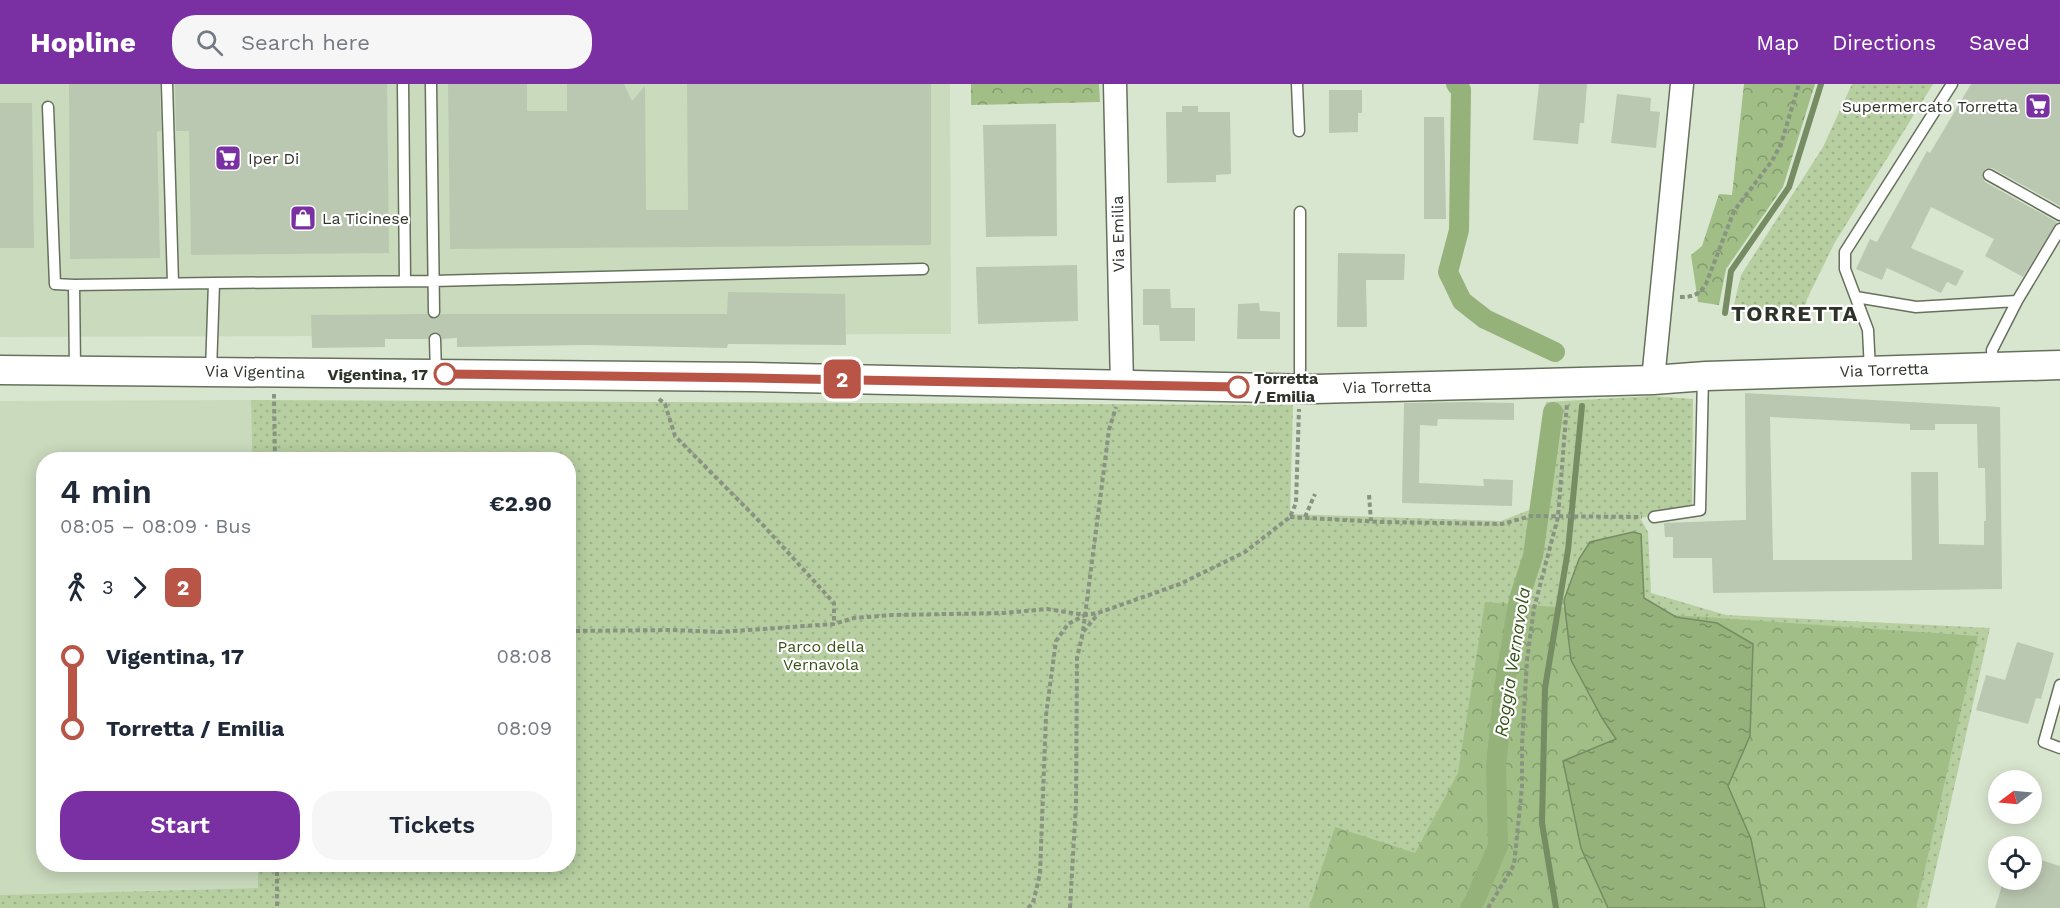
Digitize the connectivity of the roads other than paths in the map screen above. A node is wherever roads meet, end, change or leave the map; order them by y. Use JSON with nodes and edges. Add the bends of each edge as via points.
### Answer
{"nodes":[{"id":1,"x":167,"y":84,"type":"edge"},
{"id":2,"x":403,"y":84,"type":"edge"},
{"id":3,"x":431,"y":84,"type":"edge"},
{"id":4,"x":1115,"y":84,"type":"edge"},
{"id":5,"x":1298,"y":84,"type":"edge"},
{"id":6,"x":1682,"y":84,"type":"edge"},
{"id":7,"x":1952,"y":84,"type":"edge"},
{"id":8,"x":48,"y":107,"type":"dead end"},
{"id":9,"x":1299,"y":131,"type":"dead end"},
{"id":10,"x":1989,"y":175,"type":"dead end"},
{"id":11,"x":1300,"y":212,"type":"dead end"},
{"id":12,"x":2060,"y":215,"type":"edge"},
{"id":13,"x":2060,"y":229,"type":"edge"},
{"id":14,"x":923,"y":269,"type":"dead end"},
{"id":15,"x":405,"y":281,"type":"junction"},
{"id":16,"x":433,"y":281,"type":"junction"},
{"id":17,"x":173,"y":283,"type":"junction"},
{"id":18,"x":214,"y":283,"type":"junction"},
{"id":19,"x":74,"y":285,"type":"junction"},
{"id":20,"x":1856,"y":297,"type":"junction"},
{"id":21,"x":2017,"y":301,"type":"junction"},
{"id":22,"x":434,"y":312,"type":"dead end"},
{"id":23,"x":435,"y":339,"type":"dead end"},
{"id":24,"x":2052,"y":365,"type":"edge"},
{"id":25,"x":1993,"y":366,"type":"junction"},
{"id":26,"x":0,"y":370,"type":"edge"},
{"id":27,"x":75,"y":370,"type":"junction"},
{"id":28,"x":1870,"y":371,"type":"junction"},
{"id":29,"x":212,"y":372,"type":"junction"},
{"id":30,"x":436,"y":374,"type":"junction"},
{"id":31,"x":1703,"y":376,"type":"junction"},
{"id":32,"x":1653,"y":380,"type":"junction"},
{"id":33,"x":1299,"y":393,"type":"junction"},
{"id":34,"x":1119,"y":397,"type":"junction"},
{"id":35,"x":1654,"y":517,"type":"road end"},
{"id":36,"x":2060,"y":685,"type":"edge"},
{"id":37,"x":2060,"y":748,"type":"edge"}],
"edges":[{"from":1,"to":17,"type":"lane"},
{"from":2,"to":15,"type":"lane"},
{"from":3,"to":16,"type":"lane"},
{"from":4,"to":34,"type":"street","name":"Via Emilia"},
{"from":5,"to":9,"type":"lane"},
{"from":6,"to":32,"type":"street"},
{"from":7,"to":20,"type":"lane","via":[[1845,252],[1845,268]]},
{"from":8,"to":19,"type":"lane","via":[[55,284]]},
{"from":10,"to":12,"type":"lane"},
{"from":11,"to":33,"type":"lane"},
{"from":13,"to":21,"type":"lane"},
{"from":14,"to":16,"type":"lane"},
{"from":15,"to":16,"type":"lane"},
{"from":15,"to":18,"type":"lane"},
{"from":16,"to":22,"type":"lane"},
{"from":17,"to":18,"type":"lane"},
{"from":17,"to":19,"type":"lane"},
{"from":18,"to":29,"type":"lane"},
{"from":19,"to":27,"type":"lane"},
{"from":20,"to":21,"type":"lane","via":[[1916,307]]},
{"from":20,"to":28,"type":"lane","via":[[1868,330]]},
{"from":21,"to":25,"type":"lane","via":[[1992,350]]},
{"from":23,"to":30,"type":"lane"},
{"from":24,"to":25,"type":"street","name":"Via Torretta"},
{"from":25,"to":28,"type":"street","name":"Via Torretta"},
{"from":26,"to":27,"type":"street","name":"Via Vigentina"},
{"from":27,"to":29,"type":"street","name":"Via Vigentina"},
{"from":28,"to":31,"type":"street","name":"Via Torretta"},
{"from":29,"to":30,"type":"street","name":"Via Vigentina"},
{"from":30,"to":34,"type":"street","name":"Via Vigentina"},
{"from":31,"to":32,"type":"street","name":"Via Torretta"},
{"from":31,"to":35,"type":"lane","via":[[1700,510]]},
{"from":32,"to":33,"type":"street","name":"Via Torretta"},
{"from":33,"to":34,"type":"street","name":"Via Torretta"},
{"from":36,"to":37,"type":"lane","via":[[2044,742]]}]}
